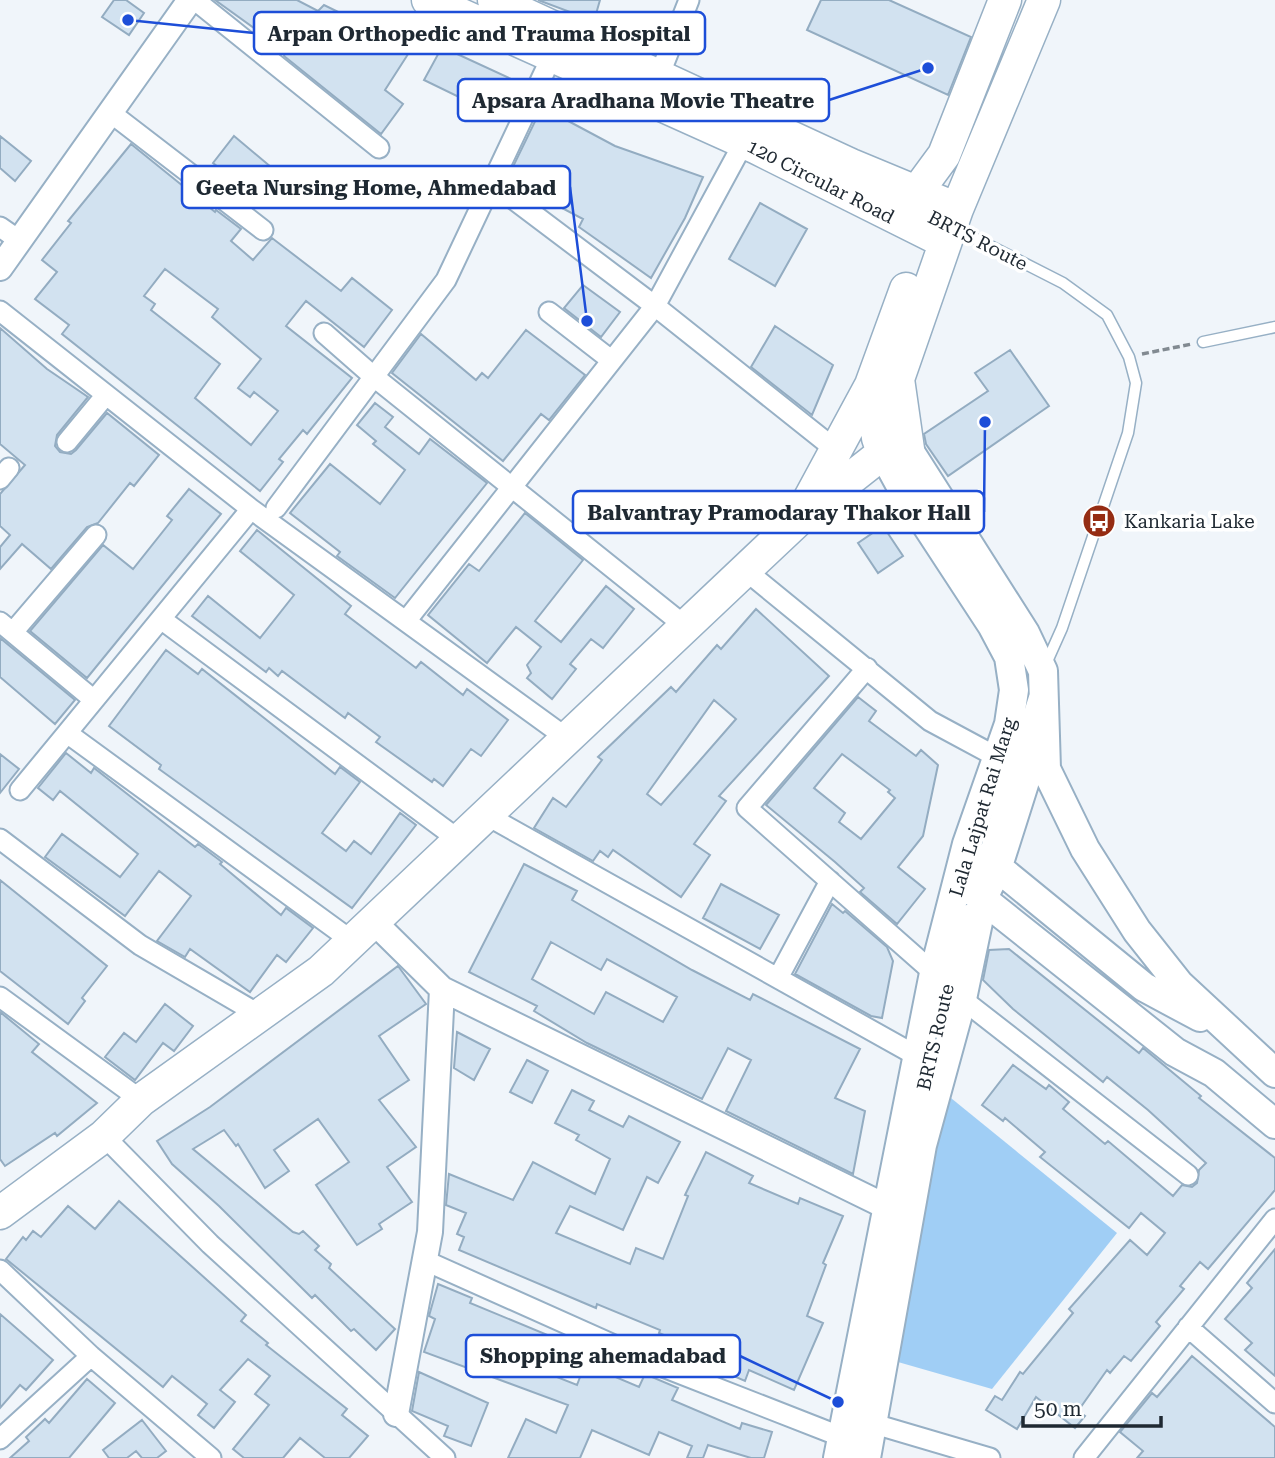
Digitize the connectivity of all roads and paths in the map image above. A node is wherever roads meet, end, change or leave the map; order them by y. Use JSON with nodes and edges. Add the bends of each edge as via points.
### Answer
{"nodes":[{"id":1,"x":192,"y":0,"type":"edge"},
{"id":2,"x":428,"y":0,"type":"edge"},
{"id":3,"x":494,"y":0,"type":"edge"},
{"id":4,"x":689,"y":0,"type":"edge"},
{"id":5,"x":1005,"y":0,"type":"edge"},
{"id":6,"x":1044,"y":0,"type":"edge"},
{"id":7,"x":552,"y":56,"type":"junction"},
{"id":8,"x":663,"y":85,"type":"junction"},
{"id":9,"x":706,"y":111,"type":"dead end"},
{"id":10,"x":111,"y":113,"type":"junction"},
{"id":11,"x":744,"y":142,"type":"junction"},
{"id":12,"x":379,"y":148,"type":"dead end"},
{"id":13,"x":492,"y":183,"type":"junction"},
{"id":14,"x":935,"y":218,"type":"junction"},
{"id":15,"x":263,"y":230,"type":"dead end"},
{"id":16,"x":10,"y":234,"type":"edge"},
{"id":17,"x":0,"y":268,"type":"edge"},
{"id":18,"x":655,"y":306,"type":"junction"},
{"id":19,"x":0,"y":311,"type":"edge"},
{"id":20,"x":549,"y":312,"type":"dead end"},
{"id":21,"x":1275,"y":327,"type":"edge"},
{"id":22,"x":324,"y":333,"type":"dead end"},
{"id":23,"x":1203,"y":342,"type":"joint"},
{"id":24,"x":1129,"y":357,"type":"junction"},
{"id":25,"x":611,"y":360,"type":"junction"},
{"id":26,"x":373,"y":376,"type":"junction"},
{"id":27,"x":871,"y":385,"type":"junction"},
{"id":28,"x":105,"y":396,"type":"junction"},
{"id":29,"x":67,"y":442,"type":"dead end"},
{"id":30,"x":836,"y":450,"type":"junction"},
{"id":31,"x":896,"y":451,"type":"junction"},
{"id":32,"x":510,"y":487,"type":"junction"},
{"id":33,"x":276,"y":508,"type":"dead end"},
{"id":34,"x":251,"y":509,"type":"junction"},
{"id":35,"x":798,"y":520,"type":"junction"},
{"id":36,"x":96,"y":535,"type":"dead end"},
{"id":37,"x":745,"y":570,"type":"junction"},
{"id":38,"x":161,"y":619,"type":"junction"},
{"id":39,"x":406,"y":621,"type":"junction"},
{"id":40,"x":685,"y":626,"type":"junction"},
{"id":41,"x":7,"y":627,"type":"edge"},
{"id":42,"x":867,"y":668,"type":"junction"},
{"id":43,"x":1043,"y":671,"type":"junction"},
{"id":44,"x":94,"y":700,"type":"junction"},
{"id":45,"x":1043,"y":724,"type":"junction"},
{"id":46,"x":67,"y":733,"type":"junction"},
{"id":47,"x":568,"y":739,"type":"junction"},
{"id":48,"x":997,"y":757,"type":"junction"},
{"id":49,"x":20,"y":790,"type":"dead end"},
{"id":50,"x":486,"y":815,"type":"junction"},
{"id":51,"x":0,"y":839,"type":"edge"},
{"id":52,"x":459,"y":840,"type":"junction"},
{"id":53,"x":982,"y":856,"type":"junction"},
{"id":54,"x":830,"y":881,"type":"junction"},
{"id":55,"x":972,"y":890,"type":"junction"},
{"id":56,"x":363,"y":931,"type":"junction"},
{"id":57,"x":934,"y":973,"type":"junction"},
{"id":58,"x":778,"y":978,"type":"junction"},
{"id":59,"x":442,"y":989,"type":"junction"},
{"id":60,"x":0,"y":997,"type":"edge"},
{"id":61,"x":962,"y":999,"type":"junction"},
{"id":62,"x":260,"y":1015,"type":"junction"},
{"id":63,"x":1228,"y":1032,"type":"junction"},
{"id":64,"x":935,"y":1034,"type":"dead end"},
{"id":65,"x":1250,"y":1051,"type":"junction"},
{"id":66,"x":921,"y":1069,"type":"junction"},
{"id":67,"x":1275,"y":1073,"type":"edge"},
{"id":68,"x":1224,"y":1081,"type":"junction"},
{"id":69,"x":141,"y":1100,"type":"junction"},
{"id":70,"x":1275,"y":1124,"type":"edge"},
{"id":71,"x":104,"y":1136,"type":"junction"},
{"id":72,"x":1188,"y":1175,"type":"dead end"},
{"id":73,"x":887,"y":1207,"type":"junction"},
{"id":74,"x":0,"y":1213,"type":"edge"},
{"id":75,"x":1275,"y":1219,"type":"edge"},
{"id":76,"x":426,"y":1261,"type":"junction"},
{"id":77,"x":0,"y":1270,"type":"edge"},
{"id":78,"x":886,"y":1277,"type":"dead end"},
{"id":79,"x":884,"y":1290,"type":"dead end"},
{"id":80,"x":1188,"y":1327,"type":"junction"},
{"id":81,"x":91,"y":1356,"type":"junction"},
{"id":82,"x":1275,"y":1403,"type":"edge"},
{"id":83,"x":396,"y":1414,"type":"junction"},
{"id":84,"x":871,"y":1423,"type":"junction"},
{"id":85,"x":0,"y":1438,"type":"edge"},
{"id":86,"x":845,"y":1451,"type":"edge"},
{"id":87,"x":206,"y":1457,"type":"edge"},
{"id":88,"x":445,"y":1458,"type":"edge"},
{"id":89,"x":866,"y":1458,"type":"edge"},
{"id":90,"x":990,"y":1458,"type":"edge"},
{"id":91,"x":1084,"y":1458,"type":"edge"}],
"edges":[{"from":1,"to":10,"type":"street"},
{"from":1,"to":12,"type":"street"},
{"from":2,"to":7,"type":"main road","name":"120 Circular Road"},
{"from":3,"to":8,"type":"main road","name":"120 Circular Road"},
{"from":4,"to":8,"type":"street"},
{"from":5,"to":14,"type":"main road","via":[[944,155]]},
{"from":6,"to":14,"type":"main road"},
{"from":7,"to":11,"type":"main road","name":"120 Circular Road"},
{"from":7,"to":13,"type":"street"},
{"from":8,"to":9,"type":"lane"},
{"from":8,"to":14,"type":"main road","name":"120 Circular Road"},
{"from":10,"to":15,"type":"street"},
{"from":10,"to":16,"type":"street"},
{"from":11,"to":14,"type":"main road","name":"120 Circular Road"},
{"from":11,"to":18,"type":"street"},
{"from":13,"to":18,"type":"street"},
{"from":13,"to":26,"type":"street","via":[[446,280]]},
{"from":14,"to":24,"type":"lane","name":"BRTS Route","via":[[1063,283],[1107,315]]},
{"from":14,"to":27,"type":"main road","name":"Lala Lajpat Rai Marg"},
{"from":14,"to":31,"type":"main road","via":[[898,379]]},
{"from":16,"to":17,"type":"street"},
{"from":18,"to":25,"type":"street"},
{"from":18,"to":30,"type":"street"},
{"from":19,"to":28,"type":"street"},
{"from":20,"to":25,"type":"street"},
{"from":21,"to":23,"type":"lane"},
{"from":22,"to":26,"type":"street"},
{"from":23,"to":24,"type":"path"},
{"from":24,"to":43,"type":"lane","name":"BRTS Route","via":[[1136,383],[1128,433]]},
{"from":25,"to":32,"type":"street"},
{"from":26,"to":32,"type":"street"},
{"from":26,"to":33,"type":"street"},
{"from":27,"to":30,"type":"main road"},
{"from":27,"to":31,"type":"main road","name":"Lala Lajpat Rai Marg","via":[[878,438]]},
{"from":28,"to":29,"type":"street"},
{"from":28,"to":34,"type":"street"},
{"from":30,"to":35,"type":"main road"},
{"from":31,"to":35,"type":"main road"},
{"from":31,"to":43,"type":"main road","via":[[1025,633]]},
{"from":31,"to":48,"type":"main road","name":"Lala Lajpat Rai Marg","via":[[901,486],[1009,657],[1014,690],[1009,724]]},
{"from":32,"to":39,"type":"street"},
{"from":32,"to":40,"type":"street"},
{"from":34,"to":38,"type":"street"},
{"from":34,"to":39,"type":"street"},
{"from":35,"to":37,"type":"main road"},
{"from":36,"to":41,"type":"street"},
{"from":37,"to":40,"type":"main road"},
{"from":37,"to":42,"type":"street"},
{"from":38,"to":44,"type":"street"},
{"from":38,"to":52,"type":"street"},
{"from":39,"to":47,"type":"street"},
{"from":40,"to":47,"type":"main road"},
{"from":41,"to":44,"type":"street"},
{"from":42,"to":48,"type":"street","via":[[930,721]]},
{"from":42,"to":54,"type":"street","via":[[747,808]]},
{"from":43,"to":45,"type":"main road"},
{"from":43,"to":53,"type":"lane"},
{"from":44,"to":46,"type":"street"},
{"from":45,"to":53,"type":"main road","name":"Lala Lajpat Rai Marg"},
{"from":45,"to":63,"type":"main road","via":[[1046,769],[1085,849],[1137,930],[1179,984]]},
{"from":46,"to":49,"type":"street"},
{"from":46,"to":56,"type":"street"},
{"from":47,"to":50,"type":"main road"},
{"from":48,"to":53,"type":"main road","name":"Lala Lajpat Rai Marg"},
{"from":50,"to":52,"type":"main road"},
{"from":50,"to":58,"type":"street"},
{"from":51,"to":62,"type":"street","via":[[140,945]]},
{"from":52,"to":56,"type":"main road"},
{"from":53,"to":55,"type":"main road","name":"Lala Lajpat Rai Marg"},
{"from":53,"to":55,"type":"main road","name":"Lala Lajpat Rai Marg"},
{"from":53,"to":63,"type":"main road","via":[[1144,987]]},
{"from":54,"to":57,"type":"street"},
{"from":54,"to":58,"type":"street"},
{"from":55,"to":57,"type":"main road","name":"Lala Lajpat Rai Marg"},
{"from":55,"to":61,"type":"main road","name":"Lala Lajpat Rai Marg"},
{"from":55,"to":64,"type":"lane","name":"BRTS Route"},
{"from":55,"to":68,"type":"main road","via":[[1175,1052]]},
{"from":56,"to":59,"type":"street"},
{"from":56,"to":62,"type":"main road","via":[[321,971]]},
{"from":57,"to":66,"type":"main road","name":"Lala Lajpat Rai Marg"},
{"from":58,"to":66,"type":"street"},
{"from":59,"to":73,"type":"street"},
{"from":59,"to":76,"type":"street"},
{"from":60,"to":69,"type":"street"},
{"from":61,"to":72,"type":"street"},
{"from":61,"to":84,"type":"main road","name":"Lala Lajpat Rai Marg","via":[[922,1145]]},
{"from":62,"to":69,"type":"main road"},
{"from":63,"to":65,"type":"main road"},
{"from":65,"to":67,"type":"main road"},
{"from":65,"to":68,"type":"main road"},
{"from":66,"to":73,"type":"main road","name":"Lala Lajpat Rai Marg"},
{"from":66,"to":78,"type":"lane","name":"BRTS Route"},
{"from":68,"to":70,"type":"main road"},
{"from":69,"to":71,"type":"main road"},
{"from":71,"to":74,"type":"main road"},
{"from":71,"to":83,"type":"street","via":[[210,1244]]},
{"from":73,"to":86,"type":"main road","name":"Lala Lajpat Rai Marg"},
{"from":75,"to":80,"type":"street"},
{"from":76,"to":83,"type":"street"},
{"from":76,"to":86,"type":"street"},
{"from":77,"to":81,"type":"street"},
{"from":79,"to":86,"type":"lane"},
{"from":80,"to":82,"type":"street"},
{"from":80,"to":91,"type":"street"},
{"from":81,"to":85,"type":"street"},
{"from":81,"to":87,"type":"street"},
{"from":83,"to":88,"type":"street"},
{"from":84,"to":89,"type":"main road","name":"Lala Lajpat Rai Marg"},
{"from":84,"to":90,"type":"street"}]}
